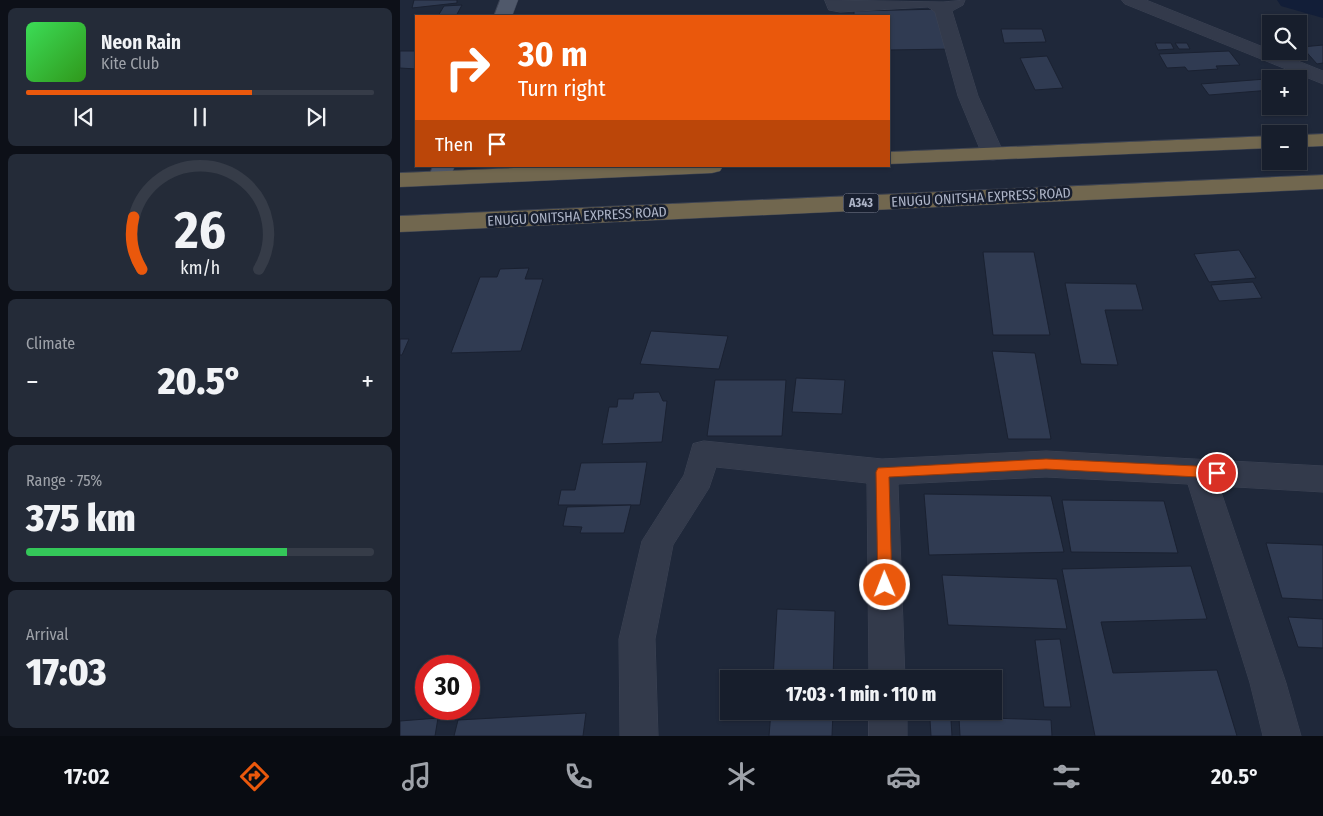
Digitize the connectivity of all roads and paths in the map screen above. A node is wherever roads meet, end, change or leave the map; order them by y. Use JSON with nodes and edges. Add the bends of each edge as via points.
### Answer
{"nodes":[{"id":1,"x":509,"y":0,"type":"edge"},
{"id":2,"x":834,"y":0,"type":"edge"},
{"id":3,"x":1131,"y":0,"type":"edge"},
{"id":4,"x":951,"y":5,"type":"edge"},
{"id":5,"x":503,"y":15,"type":"edge"},
{"id":6,"x":1323,"y":78,"type":"edge"},
{"id":7,"x":1323,"y":140,"type":"edge"},
{"id":8,"x":1307,"y":141,"type":"edge"},
{"id":9,"x":1262,"y":142,"type":"edge"},
{"id":10,"x":993,"y":154,"type":"junction"},
{"id":11,"x":890,"y":158,"type":"edge"},
{"id":12,"x":667,"y":167,"type":"edge"},
{"id":13,"x":442,"y":172,"type":"edge"},
{"id":14,"x":400,"y":180,"type":"edge"},
{"id":15,"x":1323,"y":182,"type":"edge"},
{"id":16,"x":400,"y":224,"type":"edge"},
{"id":17,"x":882,"y":472,"type":"junction"},
{"id":18,"x":1199,"y":472,"type":"junction"},
{"id":19,"x":1323,"y":479,"type":"edge"},
{"id":20,"x":887,"y":670,"type":"edge"},
{"id":21,"x":888,"y":720,"type":"edge"},
{"id":22,"x":639,"y":736,"type":"edge"},
{"id":23,"x":888,"y":736,"type":"edge"},
{"id":24,"x":1282,"y":736,"type":"edge"}],
"edges":[{"from":1,"to":5,"type":"main road"},
{"from":2,"to":4,"type":"street","via":[[835,6],[840,7],[931,2]]},
{"from":3,"to":6,"type":"street"},
{"from":4,"to":10,"type":"street","via":[[971,104]]},
{"from":7,"to":8,"type":"highway"},
{"from":9,"to":10,"type":"highway"},
{"from":10,"to":11,"type":"highway"},
{"from":12,"to":13,"type":"highway"},
{"from":13,"to":14,"type":"highway"},
{"from":15,"to":16,"type":"highway","name":"ENUGU ONITSHA EXPRESS ROAD","number":"A343"},
{"from":17,"to":18,"type":"street","via":[[1046,464]]},
{"from":17,"to":20,"type":"street"},
{"from":17,"to":22,"type":"street","via":[[704,453],[698,479],[658,541],[637,639]]},
{"from":18,"to":19,"type":"street"},
{"from":18,"to":24,"type":"street","via":[[1268,683]]},
{"from":21,"to":23,"type":"street"}]}
